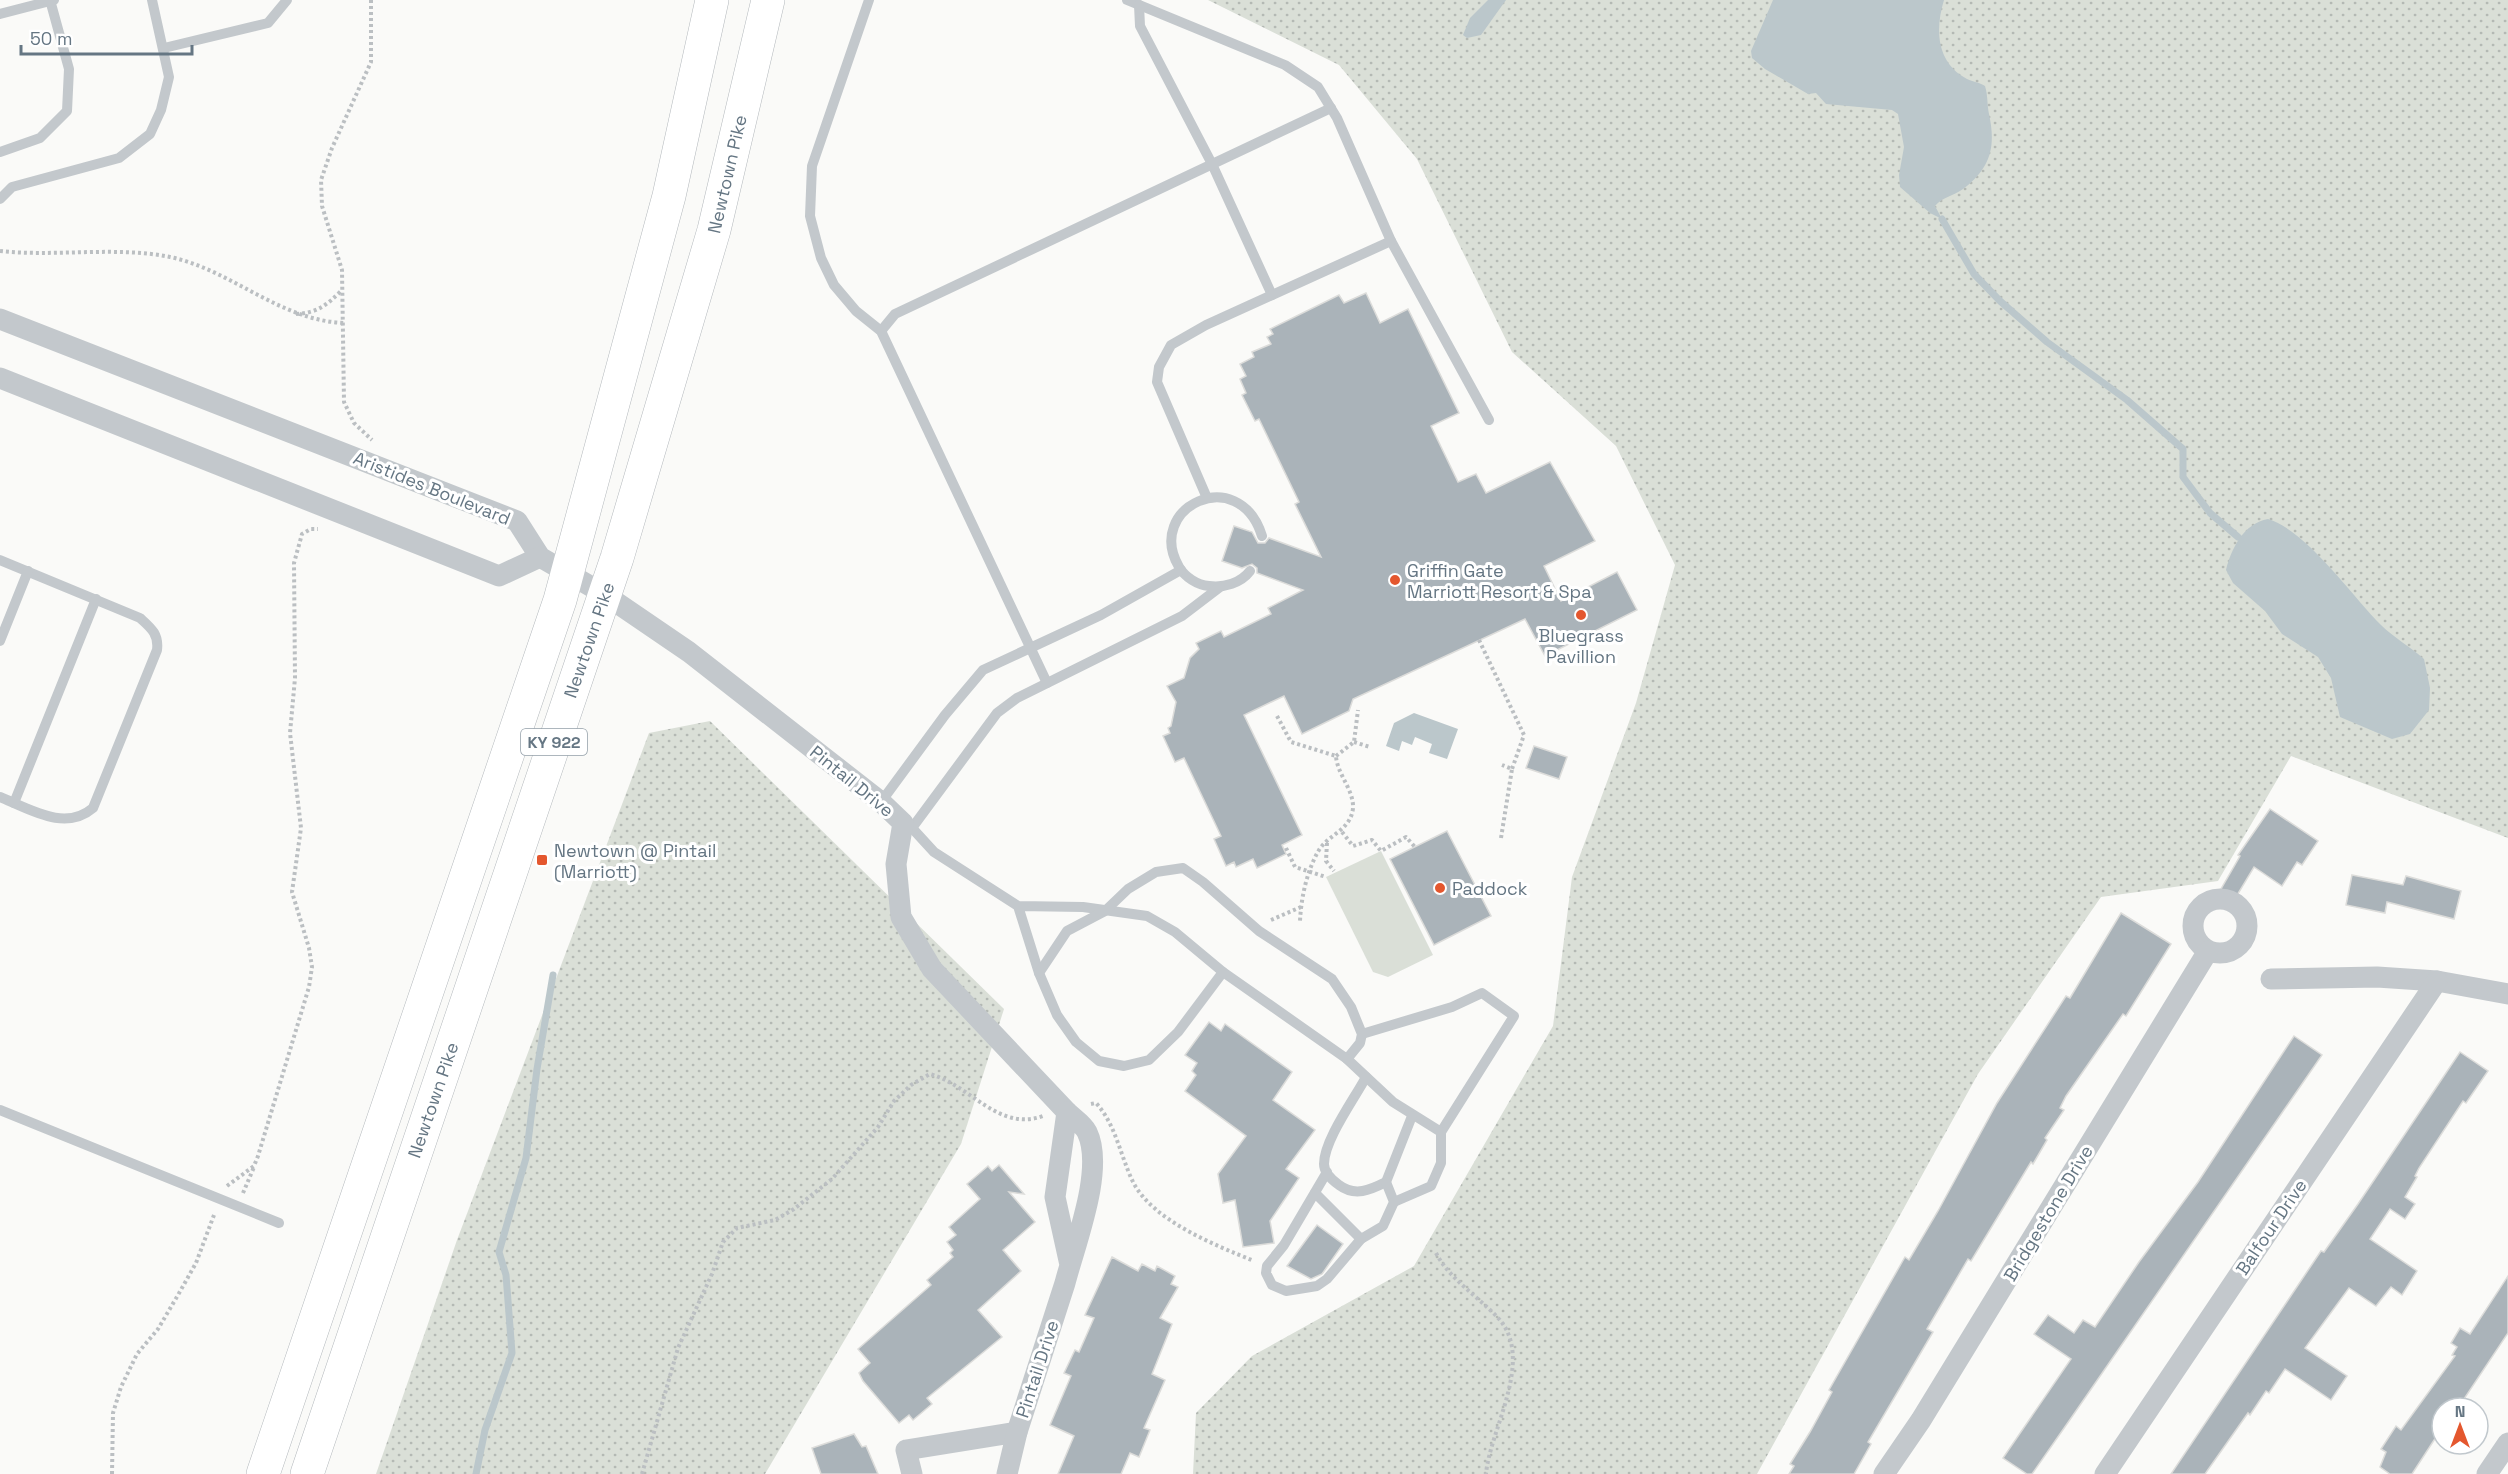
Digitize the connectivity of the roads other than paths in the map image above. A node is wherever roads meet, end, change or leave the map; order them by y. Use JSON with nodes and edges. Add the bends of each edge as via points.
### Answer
{"nodes":[{"id":1,"x":51,"y":0,"type":"edge"},
{"id":2,"x":152,"y":0,"type":"edge"},
{"id":3,"x":287,"y":0,"type":"edge"},
{"id":4,"x":712,"y":0,"type":"edge"},
{"id":5,"x":768,"y":0,"type":"edge"},
{"id":6,"x":869,"y":0,"type":"edge"},
{"id":7,"x":1127,"y":0,"type":"edge"},
{"id":8,"x":1139,"y":5,"type":"junction"},
{"id":9,"x":0,"y":14,"type":"edge"},
{"id":10,"x":164,"y":48,"type":"junction"},
{"id":11,"x":1331,"y":108,"type":"junction"},
{"id":12,"x":0,"y":152,"type":"edge"},
{"id":13,"x":1212,"y":164,"type":"junction"},
{"id":14,"x":0,"y":199,"type":"edge"},
{"id":15,"x":1391,"y":241,"type":"junction"},
{"id":16,"x":1272,"y":295,"type":"junction"},
{"id":17,"x":0,"y":319,"type":"edge"},
{"id":18,"x":880,"y":331,"type":"junction"},
{"id":19,"x":0,"y":378,"type":"edge"},
{"id":20,"x":1489,"y":420,"type":"dead end"},
{"id":21,"x":1207,"y":498,"type":"junction"},
{"id":22,"x":1262,"y":536,"type":"dead end"},
{"id":23,"x":0,"y":560,"type":"edge"},
{"id":24,"x":554,"y":565,"type":"junction"},
{"id":25,"x":1181,"y":570,"type":"junction"},
{"id":26,"x":28,"y":571,"type":"junction"},
{"id":27,"x":1250,"y":571,"type":"dead end"},
{"id":28,"x":1220,"y":587,"type":"junction"},
{"id":29,"x":604,"y":594,"type":"junction"},
{"id":30,"x":96,"y":599,"type":"junction"},
{"id":31,"x":0,"y":641,"type":"edge"},
{"id":32,"x":1031,"y":647,"type":"junction"},
{"id":33,"x":1047,"y":683,"type":"junction"},
{"id":34,"x":0,"y":797,"type":"edge"},
{"id":35,"x":880,"y":802,"type":"junction"},
{"id":36,"x":14,"y":803,"type":"junction"},
{"id":37,"x":908,"y":826,"type":"junction"},
{"id":38,"x":1018,"y":906,"type":"junction"},
{"id":39,"x":1105,"y":911,"type":"junction"},
{"id":40,"x":2208,"y":951,"type":"dead end"},
{"id":41,"x":1223,"y":972,"type":"junction"},
{"id":42,"x":1039,"y":973,"type":"junction"},
{"id":43,"x":2271,"y":979,"type":"dead end"},
{"id":44,"x":2437,"y":981,"type":"junction"},
{"id":45,"x":2508,"y":994,"type":"edge"},
{"id":46,"x":1362,"y":1035,"type":"junction"},
{"id":47,"x":1347,"y":1059,"type":"junction"},
{"id":48,"x":1366,"y":1077,"type":"junction"},
{"id":49,"x":0,"y":1110,"type":"edge"},
{"id":50,"x":1066,"y":1111,"type":"junction"},
{"id":51,"x":1412,"y":1116,"type":"junction"},
{"id":52,"x":1442,"y":1132,"type":"junction"},
{"id":53,"x":1327,"y":1172,"type":"junction"},
{"id":54,"x":1386,"y":1182,"type":"junction"},
{"id":55,"x":1315,"y":1193,"type":"junction"},
{"id":56,"x":1394,"y":1202,"type":"junction"},
{"id":57,"x":279,"y":1223,"type":"dead end"},
{"id":58,"x":1360,"y":1239,"type":"junction"},
{"id":59,"x":1070,"y":1265,"type":"junction"},
{"id":60,"x":1017,"y":1432,"type":"junction"},
{"id":61,"x":2508,"y":1443,"type":"edge"},
{"id":62,"x":263,"y":1474,"type":"edge"},
{"id":63,"x":307,"y":1474,"type":"edge"},
{"id":64,"x":912,"y":1474,"type":"edge"},
{"id":65,"x":1007,"y":1474,"type":"edge"},
{"id":66,"x":1884,"y":1474,"type":"edge"},
{"id":67,"x":2105,"y":1474,"type":"edge"},
{"id":68,"x":2487,"y":1474,"type":"edge"}],
"edges":[{"from":1,"to":9,"type":"lane"},
{"from":1,"to":12,"type":"lane","via":[[69,69],[67,111],[40,138]]},
{"from":2,"to":10,"type":"lane"},
{"from":3,"to":10,"type":"lane","via":[[268,24]]},
{"from":4,"to":24,"type":"highway","number":"KY 922","via":[[669,196]]},
{"from":5,"to":29,"type":"highway","name":"Newtown Pike","number":"KY 922","via":[[714,230]]},
{"from":6,"to":18,"type":"lane","via":[[812,166],[810,216],[821,258],[834,285]]},
{"from":7,"to":8,"type":"lane"},
{"from":8,"to":11,"type":"lane","via":[[1285,65],[1318,87]]},
{"from":8,"to":13,"type":"lane","via":[[1140,26]]},
{"from":10,"to":14,"type":"lane","via":[[169,77],[150,134],[119,158],[12,187]]},
{"from":11,"to":13,"type":"lane"},
{"from":11,"to":15,"type":"lane"},
{"from":13,"to":16,"type":"lane"},
{"from":13,"to":18,"type":"lane","via":[[895,314]]},
{"from":15,"to":16,"type":"lane"},
{"from":15,"to":20,"type":"lane"},
{"from":16,"to":21,"type":"lane","via":[[1171,345],[1159,367],[1157,382]]},
{"from":17,"to":24,"type":"street","name":"Aristides Boulevard","via":[[517,521]]},
{"from":18,"to":32,"type":"lane"},
{"from":19,"to":24,"type":"street","via":[[499,576]]},
{"from":21,"to":22,"type":"lane","via":[[1222,497],[1243,506],[1257,522]]},
{"from":21,"to":25,"type":"lane","via":[[1193,503],[1174,527],[1171,542]]},
{"from":23,"to":26,"type":"lane"},
{"from":24,"to":29,"type":"street","name":"Pintail Drive"},
{"from":24,"to":62,"type":"highway","number":"KY 922"},
{"from":25,"to":28,"type":"lane","via":[[1192,580]]},
{"from":25,"to":32,"type":"lane","via":[[1101,615]]},
{"from":26,"to":30,"type":"lane"},
{"from":26,"to":31,"type":"lane"},
{"from":27,"to":28,"type":"lane","via":[[1234,583]]},
{"from":28,"to":33,"type":"lane","via":[[1182,616]]},
{"from":29,"to":35,"type":"street","name":"Pintail Drive","via":[[688,652]]},
{"from":29,"to":63,"type":"highway","name":"Newtown Pike","number":"KY 922"},
{"from":30,"to":36,"type":"lane"},
{"from":30,"to":36,"type":"lane","via":[[140,618],[158,639],[157,650],[93,808],[84,816],[59,820]]},
{"from":32,"to":33,"type":"lane"},
{"from":32,"to":35,"type":"lane","via":[[983,670]]},
{"from":33,"to":37,"type":"lane","via":[[997,713]]},
{"from":34,"to":36,"type":"lane"},
{"from":35,"to":37,"type":"street","name":"Pintail Drive"},
{"from":37,"to":38,"type":"lane","via":[[934,852]]},
{"from":37,"to":50,"type":"street","name":"Pintail Drive","via":[[896,864],[901,917],[932,969]]},
{"from":38,"to":39,"type":"lane"},
{"from":38,"to":42,"type":"lane"},
{"from":39,"to":41,"type":"lane","via":[[1148,916],[1175,932]]},
{"from":39,"to":42,"type":"lane","via":[[1066,931]]},
{"from":39,"to":46,"type":"lane","via":[[1128,889],[1156,872],[1183,868],[1259,931],[1332,978],[1351,1007]]},
{"from":40,"to":66,"type":"street","name":"Bridgestone Drive","via":[[1922,1420]]},
{"from":41,"to":42,"type":"lane","via":[[1178,1032],[1149,1060],[1124,1066],[1099,1061],[1076,1042],[1057,1015]]},
{"from":41,"to":47,"type":"lane"},
{"from":43,"to":44,"type":"street","via":[[2377,977]]},
{"from":44,"to":45,"type":"street"},
{"from":44,"to":67,"type":"street","name":"Balfour Drive"},
{"from":46,"to":47,"type":"lane"},
{"from":46,"to":52,"type":"lane","via":[[1452,1007],[1482,993],[1514,1016]]},
{"from":47,"to":48,"type":"lane"},
{"from":48,"to":51,"type":"lane"},
{"from":48,"to":53,"type":"lane","via":[[1329,1143],[1324,1164]]},
{"from":49,"to":57,"type":"lane"},
{"from":50,"to":59,"type":"street","via":[[1055,1197]]},
{"from":50,"to":59,"type":"street","name":"Pintail Drive","via":[[1086,1130],[1092,1148],[1092,1176]]},
{"from":51,"to":52,"type":"lane"},
{"from":51,"to":54,"type":"lane"},
{"from":52,"to":56,"type":"lane","via":[[1441,1163],[1431,1186]]},
{"from":53,"to":54,"type":"lane","via":[[1346,1191],[1368,1191]]},
{"from":53,"to":55,"type":"lane"},
{"from":54,"to":56,"type":"lane"},
{"from":55,"to":58,"type":"lane"},
{"from":55,"to":58,"type":"lane","via":[[1267,1266],[1272,1286],[1286,1291],[1317,1286]]},
{"from":56,"to":58,"type":"lane","via":[[1383,1226]]},
{"from":59,"to":60,"type":"street","name":"Pintail Drive"},
{"from":60,"to":64,"type":"street","via":[[906,1450]]},
{"from":60,"to":65,"type":"street","name":"Pintail Drive"},
{"from":61,"to":68,"type":"street"}]}
